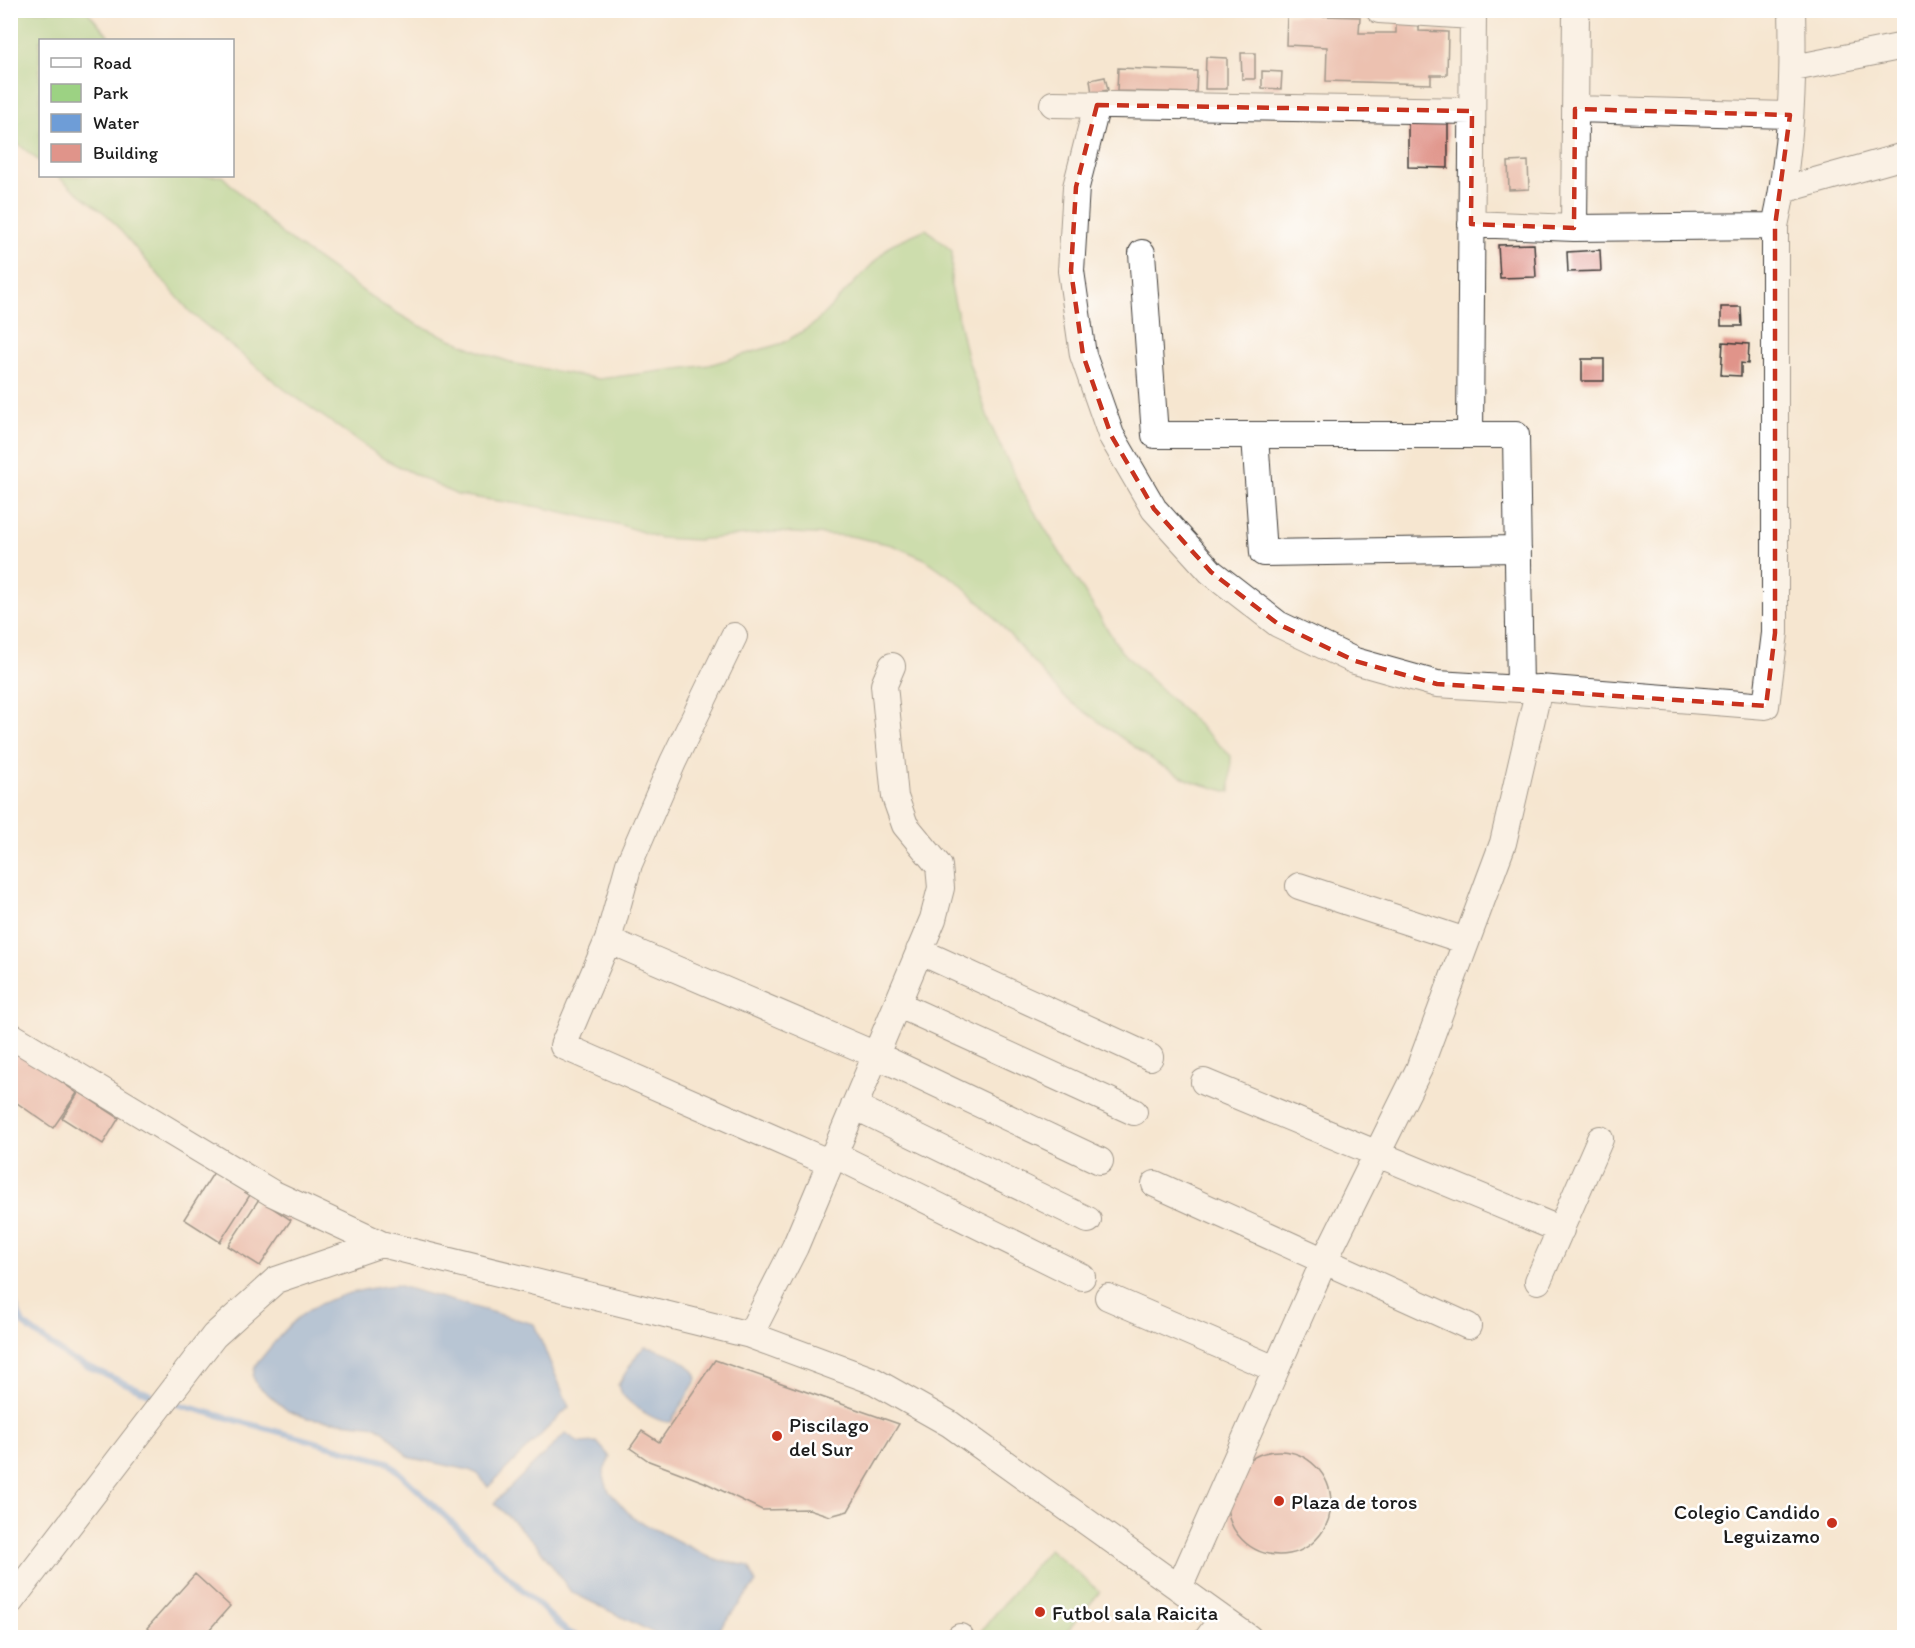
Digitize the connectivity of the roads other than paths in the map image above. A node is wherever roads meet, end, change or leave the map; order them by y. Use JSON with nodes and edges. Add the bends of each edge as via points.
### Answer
{"nodes":[{"id":1,"x":1379,"y":10,"type":"edge"},
{"id":2,"x":1576,"y":10,"type":"edge"},
{"id":3,"x":1792,"y":10,"type":"edge"},
{"id":4,"x":1472,"y":13,"type":"edge"},
{"id":5,"x":1905,"y":46,"type":"edge"},
{"id":6,"x":1794,"y":68,"type":"junction"},
{"id":7,"x":1053,"y":104,"type":"dead end"},
{"id":8,"x":1097,"y":105,"type":"junction"},
{"id":9,"x":1575,"y":109,"type":"junction"},
{"id":10,"x":1472,"y":111,"type":"junction"},
{"id":11,"x":1790,"y":115,"type":"junction"},
{"id":12,"x":1905,"y":156,"type":"edge"},
{"id":13,"x":1783,"y":190,"type":"junction"},
{"id":14,"x":1471,"y":224,"type":"junction"},
{"id":15,"x":1775,"y":226,"type":"junction"},
{"id":16,"x":1574,"y":228,"type":"junction"},
{"id":17,"x":1142,"y":253,"type":"dead end"},
{"id":18,"x":1255,"y":435,"type":"junction"},
{"id":19,"x":1470,"y":435,"type":"junction"},
{"id":20,"x":1518,"y":549,"type":"junction"},
{"id":21,"x":734,"y":636,"type":"dead end"},
{"id":22,"x":892,"y":666,"type":"dead end"},
{"id":23,"x":1529,"y":689,"type":"junction"},
{"id":24,"x":1299,"y":886,"type":"dead end"},
{"id":25,"x":608,"y":940,"type":"junction"},
{"id":26,"x":1466,"y":941,"type":"junction"},
{"id":27,"x":919,"y":951,"type":"junction"},
{"id":28,"x":897,"y":1004,"type":"junction"},
{"id":29,"x":10,"y":1035,"type":"edge"},
{"id":30,"x":876,"y":1055,"type":"junction"},
{"id":31,"x":1150,"y":1057,"type":"dead end"},
{"id":32,"x":1204,"y":1082,"type":"dead end"},
{"id":33,"x":854,"y":1106,"type":"junction"},
{"id":34,"x":1134,"y":1112,"type":"dead end"},
{"id":35,"x":1600,"y":1139,"type":"dead end"},
{"id":36,"x":1377,"y":1156,"type":"junction"},
{"id":37,"x":832,"y":1159,"type":"junction"},
{"id":38,"x":1100,"y":1161,"type":"dead end"},
{"id":39,"x":1155,"y":1184,"type":"dead end"},
{"id":40,"x":1088,"y":1220,"type":"dead end"},
{"id":41,"x":1560,"y":1230,"type":"junction"},
{"id":42,"x":381,"y":1244,"type":"junction"},
{"id":43,"x":1324,"y":1261,"type":"junction"},
{"id":44,"x":1082,"y":1277,"type":"dead end"},
{"id":45,"x":1538,"y":1281,"type":"dead end"},
{"id":46,"x":1108,"y":1297,"type":"dead end"},
{"id":47,"x":1468,"y":1326,"type":"dead end"},
{"id":48,"x":750,"y":1335,"type":"junction"},
{"id":49,"x":1275,"y":1369,"type":"junction"},
{"id":50,"x":1179,"y":1588,"type":"junction"},
{"id":51,"x":10,"y":1602,"type":"edge"},
{"id":52,"x":1215,"y":1628,"type":"edge"},
{"id":53,"x":1249,"y":1638,"type":"edge"}],
"edges":[{"from":1,"to":4,"type":"street"},
{"from":2,"to":9,"type":"street"},
{"from":3,"to":6,"type":"street"},
{"from":4,"to":10,"type":"street"},
{"from":5,"to":6,"type":"street"},
{"from":6,"to":11,"type":"street"},
{"from":7,"to":8,"type":"street"},
{"from":8,"to":10,"type":"street"},
{"from":8,"to":23,"type":"street","via":[[1076,186],[1071,271],[1083,355],[1111,435],[1154,508],[1211,572],[1278,624],[1355,662],[1437,684]]},
{"from":9,"to":11,"type":"street"},
{"from":9,"to":16,"type":"street"},
{"from":10,"to":14,"type":"street"},
{"from":11,"to":13,"type":"street"},
{"from":12,"to":13,"type":"street"},
{"from":13,"to":15,"type":"street"},
{"from":14,"to":16,"type":"street"},
{"from":14,"to":19,"type":"street"},
{"from":15,"to":16,"type":"street"},
{"from":15,"to":23,"type":"street","via":[[1775,633],[1766,706]]},
{"from":17,"to":18,"type":"street","via":[[1155,435]]},
{"from":18,"to":19,"type":"street"},
{"from":18,"to":20,"type":"street","via":[[1263,553]]},
{"from":19,"to":20,"type":"street","via":[[1516,435]]},
{"from":20,"to":23,"type":"street"},
{"from":21,"to":25,"type":"street","via":[[629,864]]},
{"from":22,"to":27,"type":"street","via":[[884,686],[895,797],[905,825],[939,866],[942,888]]},
{"from":23,"to":26,"type":"street","via":[[1503,843]]},
{"from":24,"to":26,"type":"street"},
{"from":25,"to":30,"type":"street"},
{"from":25,"to":37,"type":"street","via":[[563,1046]]},
{"from":26,"to":36,"type":"street","via":[[1419,1069]]},
{"from":27,"to":28,"type":"street"},
{"from":27,"to":31,"type":"street"},
{"from":28,"to":30,"type":"street"},
{"from":28,"to":34,"type":"street"},
{"from":29,"to":42,"type":"street","via":[[272,1192]]},
{"from":30,"to":33,"type":"street"},
{"from":30,"to":38,"type":"street"},
{"from":32,"to":36,"type":"street"},
{"from":33,"to":37,"type":"street"},
{"from":33,"to":40,"type":"street"},
{"from":35,"to":41,"type":"street"},
{"from":36,"to":41,"type":"street"},
{"from":36,"to":43,"type":"street"},
{"from":37,"to":44,"type":"street"},
{"from":37,"to":48,"type":"street","via":[[795,1246]]},
{"from":39,"to":43,"type":"street"},
{"from":41,"to":45,"type":"street"},
{"from":42,"to":48,"type":"street"},
{"from":42,"to":51,"type":"street","via":[[276,1280],[214,1336]]},
{"from":43,"to":47,"type":"street"},
{"from":43,"to":49,"type":"street"},
{"from":46,"to":49,"type":"street"},
{"from":48,"to":50,"type":"street","via":[[874,1381],[950,1424]]},
{"from":49,"to":50,"type":"street"},
{"from":50,"to":52,"type":"street"},
{"from":52,"to":53,"type":"street"}]}
